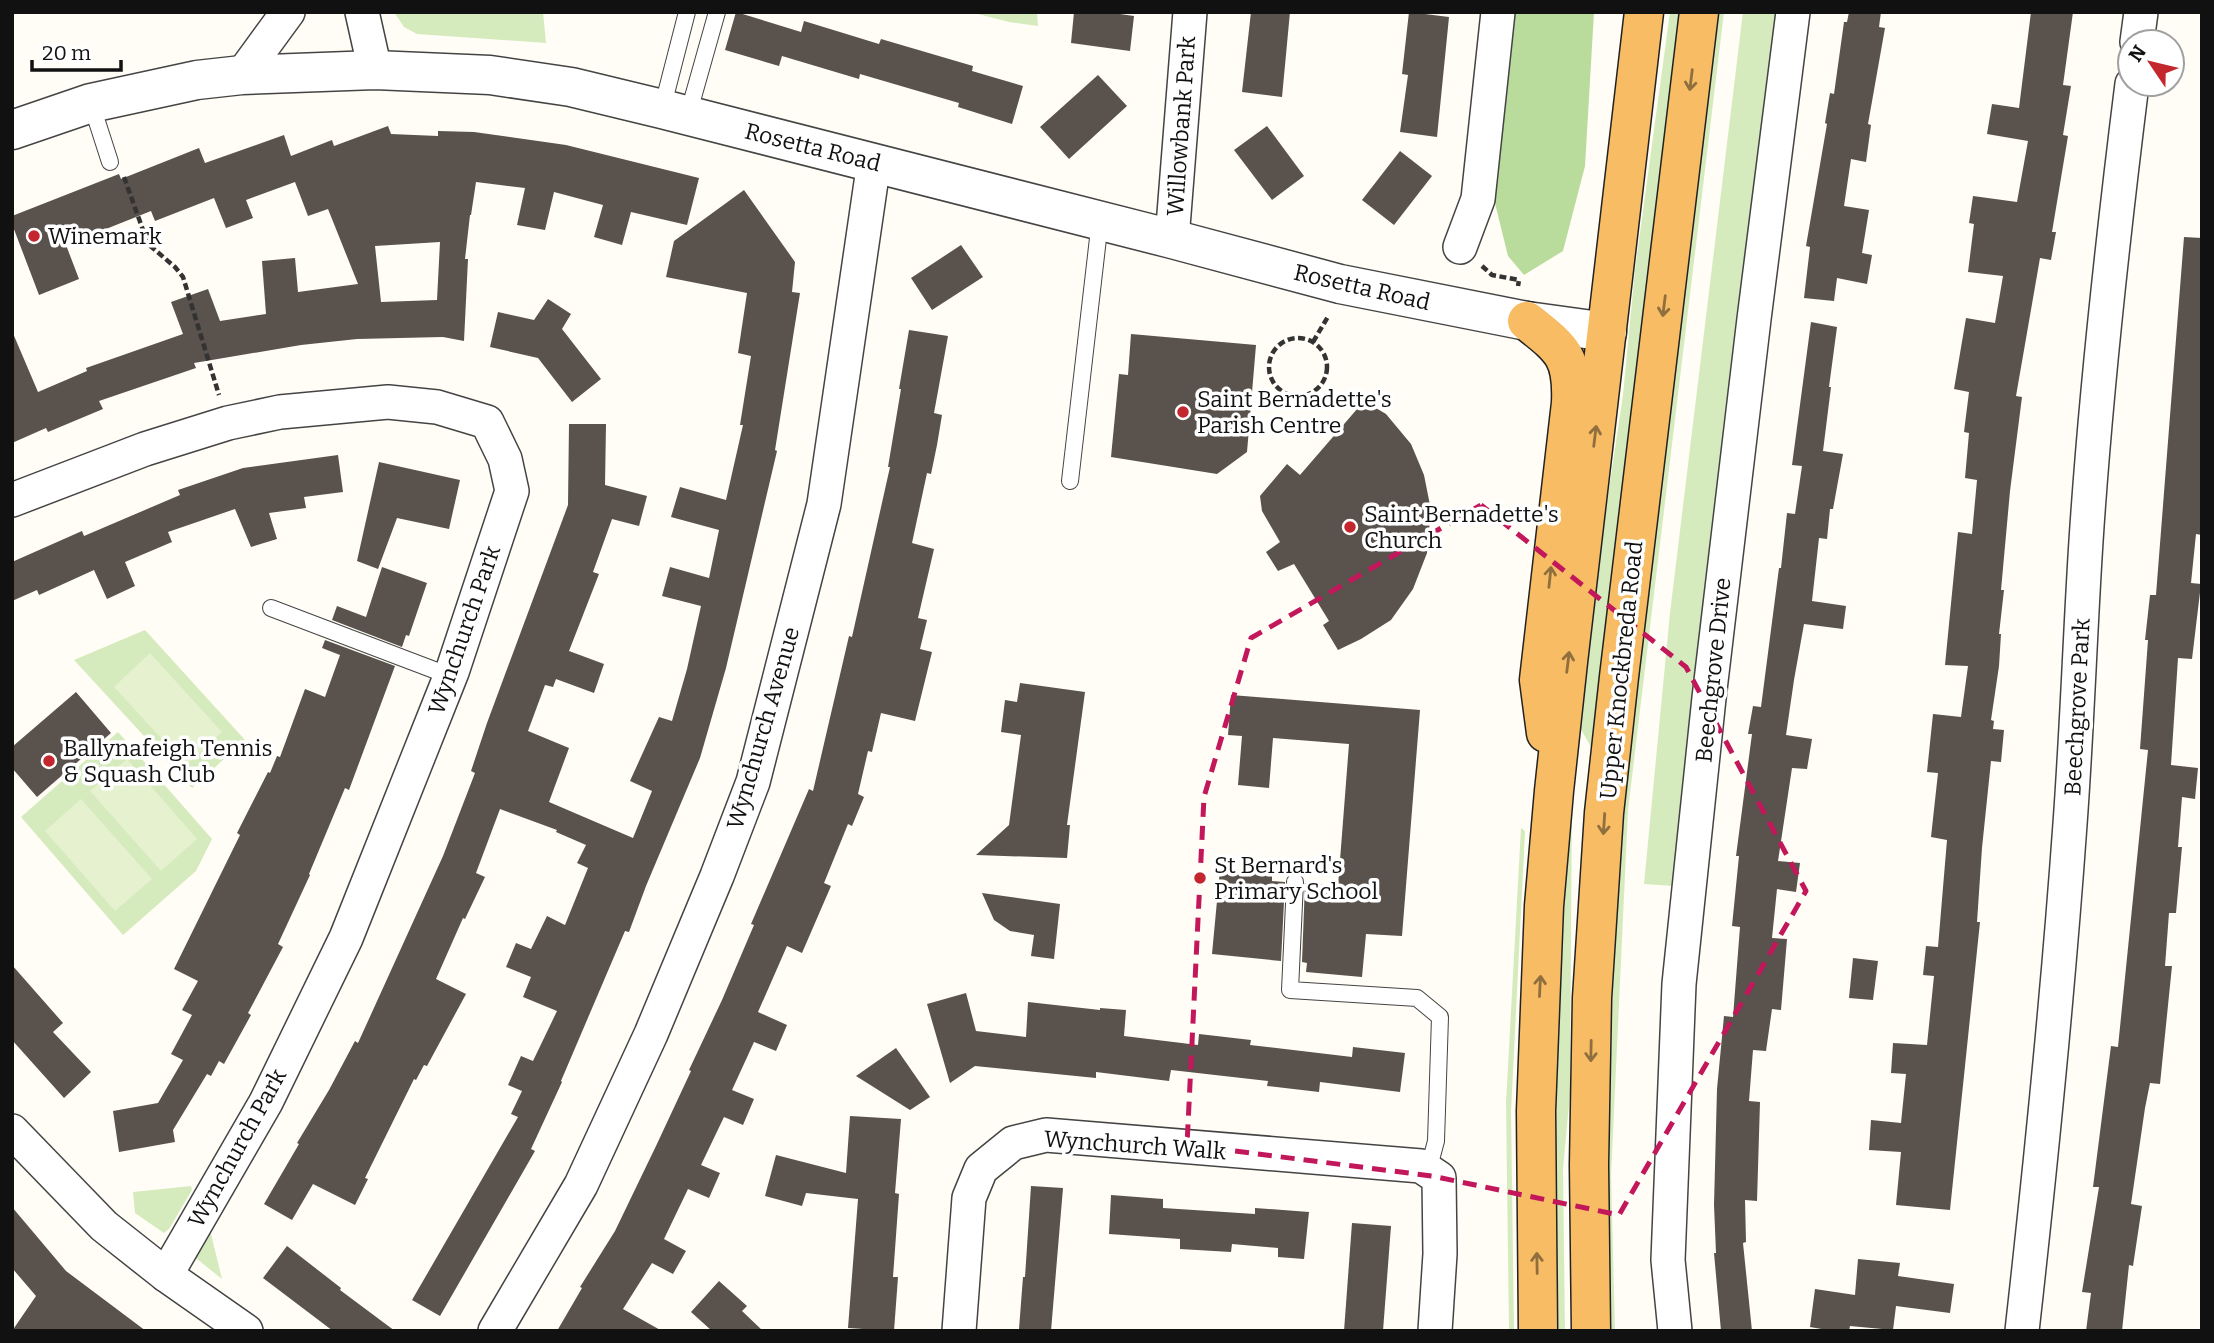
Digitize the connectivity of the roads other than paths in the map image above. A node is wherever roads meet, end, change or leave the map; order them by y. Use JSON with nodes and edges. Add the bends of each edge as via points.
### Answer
{"nodes":[{"id":1,"x":288,"y":12,"type":"edge"},
{"id":2,"x":362,"y":12,"type":"edge"},
{"id":3,"x":687,"y":12,"type":"edge"},
{"id":4,"x":717,"y":12,"type":"edge"},
{"id":5,"x":1190,"y":12,"type":"edge"},
{"id":6,"x":1498,"y":12,"type":"edge"},
{"id":7,"x":1644,"y":12,"type":"edge"},
{"id":8,"x":1699,"y":12,"type":"edge"},
{"id":9,"x":1794,"y":12,"type":"edge"},
{"id":10,"x":375,"y":70,"type":"junction"},
{"id":11,"x":242,"y":75,"type":"junction"},
{"id":12,"x":2130,"y":98,"type":"edge"},
{"id":13,"x":91,"y":103,"type":"junction"},
{"id":14,"x":675,"y":112,"type":"junction"},
{"id":15,"x":12,"y":130,"type":"edge"},
{"id":16,"x":110,"y":162,"type":"road end"},
{"id":17,"x":874,"y":162,"type":"junction"},
{"id":18,"x":1100,"y":221,"type":"junction"},
{"id":19,"x":1172,"y":239,"type":"junction"},
{"id":20,"x":1460,"y":247,"type":"dead end"},
{"id":21,"x":1528,"y":321,"type":"junction"},
{"id":22,"x":1607,"y":332,"type":"junction"},
{"id":23,"x":1070,"y":481,"type":"dead end"},
{"id":24,"x":12,"y":500,"type":"edge"},
{"id":25,"x":271,"y":608,"type":"dead end"},
{"id":26,"x":450,"y":676,"type":"junction"},
{"id":27,"x":1554,"y":791,"type":"junction"},
{"id":28,"x":1295,"y":883,"type":"dead end"},
{"id":29,"x":12,"y":1131,"type":"edge"},
{"id":30,"x":1424,"y":1168,"type":"junction"},
{"id":31,"x":166,"y":1275,"type":"junction"},
{"id":32,"x":246,"y":1331,"type":"edge"},
{"id":33,"x":495,"y":1331,"type":"edge"},
{"id":34,"x":959,"y":1331,"type":"edge"},
{"id":35,"x":1435,"y":1331,"type":"edge"},
{"id":36,"x":1538,"y":1331,"type":"edge"},
{"id":37,"x":1591,"y":1331,"type":"edge"},
{"id":38,"x":1675,"y":1331,"type":"edge"},
{"id":39,"x":2022,"y":1331,"type":"edge"}],
"edges":[{"from":1,"to":11,"type":"street"},
{"from":2,"to":10,"type":"street"},
{"from":3,"to":14,"type":"lane"},
{"from":4,"to":14,"type":"lane"},
{"from":5,"to":19,"type":"street","name":"Willowbank Park"},
{"from":6,"to":20,"type":"street","via":[[1478,199]]},
{"from":7,"to":22,"type":"highway"},
{"from":8,"to":37,"type":"highway","name":"Upper Knockbreda Road","one_way":true,"via":[[1604,813],[1592,998]]},
{"from":9,"to":38,"type":"street","name":"Beechgrove Drive","via":[[1712,671],[1679,984],[1668,1260]]},
{"from":10,"to":11,"type":"street","name":"Rosetta Road"},
{"from":10,"to":14,"type":"street","name":"Rosetta Road","via":[[489,75]]},
{"from":11,"to":13,"type":"street","name":"Rosetta Road"},
{"from":12,"to":39,"type":"street","name":"Beechgrove Park","via":[[2099,380],[2056,1012]]},
{"from":13,"to":15,"type":"street","name":"Rosetta Road"},
{"from":13,"to":16,"type":"lane"},
{"from":14,"to":17,"type":"street","name":"Rosetta Road"},
{"from":17,"to":18,"type":"street","name":"Rosetta Road"},
{"from":17,"to":33,"type":"street","name":"Wynchurch Avenue","via":[[824,504],[753,782],[651,1034],[581,1185]]},
{"from":18,"to":19,"type":"street","name":"Rosetta Road"},
{"from":18,"to":23,"type":"lane"},
{"from":19,"to":21,"type":"street","name":"Rosetta Road","via":[[1340,284]]},
{"from":21,"to":22,"type":"street","name":"Rosetta Road"},
{"from":27,"to":21,"type":"highway","one_way":true,"via":[[1539,680],[1572,379],[1559,346]]},
{"from":27,"to":22,"type":"highway","one_way":true},
{"from":24,"to":26,"type":"street","name":"Wynchurch Park","via":[[145,449],[280,412],[388,402],[437,407],[486,422],[505,459],[512,491]]},
{"from":25,"to":26,"type":"lane"},
{"from":26,"to":31,"type":"street","name":"Wynchurch Park","via":[[346,938],[266,1101]]},
{"from":36,"to":27,"type":"highway","one_way":true,"via":[[1536,1111],[1544,906]]},
{"from":28,"to":30,"type":"lane","via":[[1290,989],[1417,998],[1440,1017],[1436,1141]]},
{"from":29,"to":31,"type":"street","via":[[104,1226]]},
{"from":30,"to":34,"type":"street","name":"Wynchurch Walk","via":[[1046,1135],[1013,1143],[981,1169],[969,1198]]},
{"from":30,"to":35,"type":"street","via":[[1439,1178]]},
{"from":31,"to":32,"type":"street"}]}
